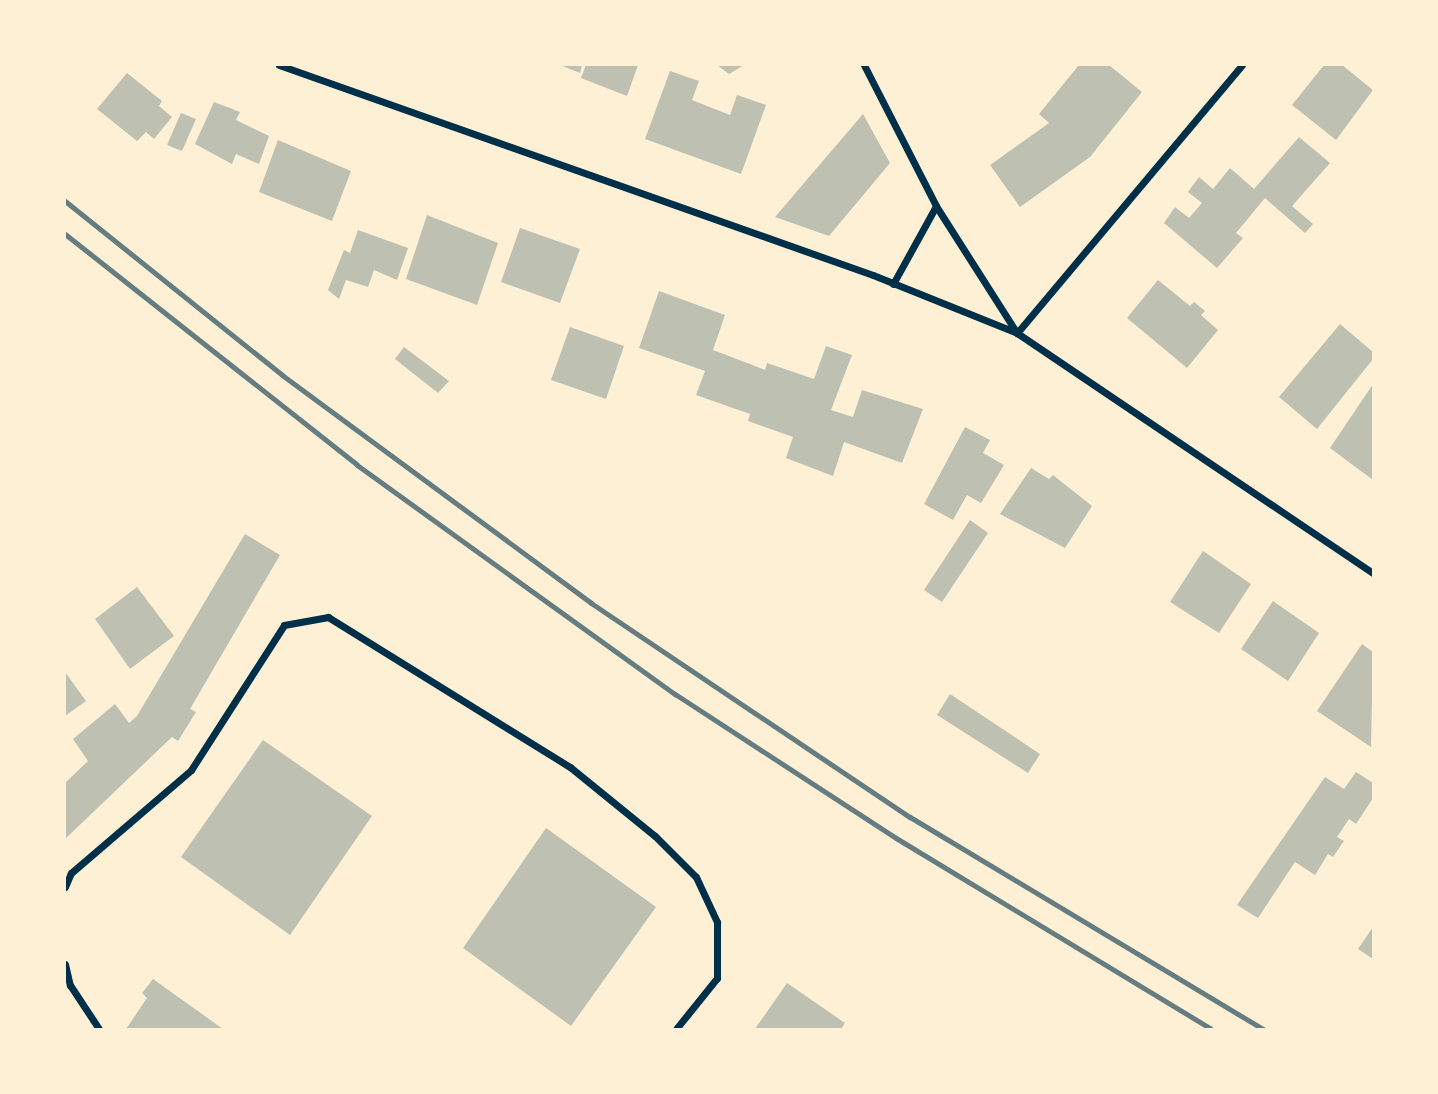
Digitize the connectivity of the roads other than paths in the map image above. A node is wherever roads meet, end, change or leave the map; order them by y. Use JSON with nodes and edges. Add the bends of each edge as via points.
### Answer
{"nodes":[{"id":1,"x":279,"y":65,"type":"edge"},
{"id":2,"x":864,"y":65,"type":"edge"},
{"id":3,"x":1242,"y":65,"type":"edge"},
{"id":4,"x":936,"y":206,"type":"junction"},
{"id":5,"x":893,"y":284,"type":"junction"},
{"id":6,"x":1017,"y":333,"type":"junction"},
{"id":7,"x":1373,"y":573,"type":"edge"},
{"id":8,"x":65,"y":887,"type":"edge"},
{"id":9,"x":65,"y":964,"type":"edge"},
{"id":10,"x":99,"y":1029,"type":"edge"},
{"id":11,"x":676,"y":1029,"type":"edge"}],
"edges":[{"from":1,"to":5,"type":"street"},
{"from":2,"to":4,"type":"street"},
{"from":3,"to":6,"type":"street"},
{"from":4,"to":5,"type":"street"},
{"from":4,"to":6,"type":"street"},
{"from":5,"to":6,"type":"street"},
{"from":6,"to":7,"type":"street"},
{"from":8,"to":11,"type":"street","via":[[72,873],[191,770],[284,625],[328,617],[570,767],[655,836],[696,877],[717,922],[717,978]]},
{"from":9,"to":10,"type":"street","via":[[70,985]]}]}
